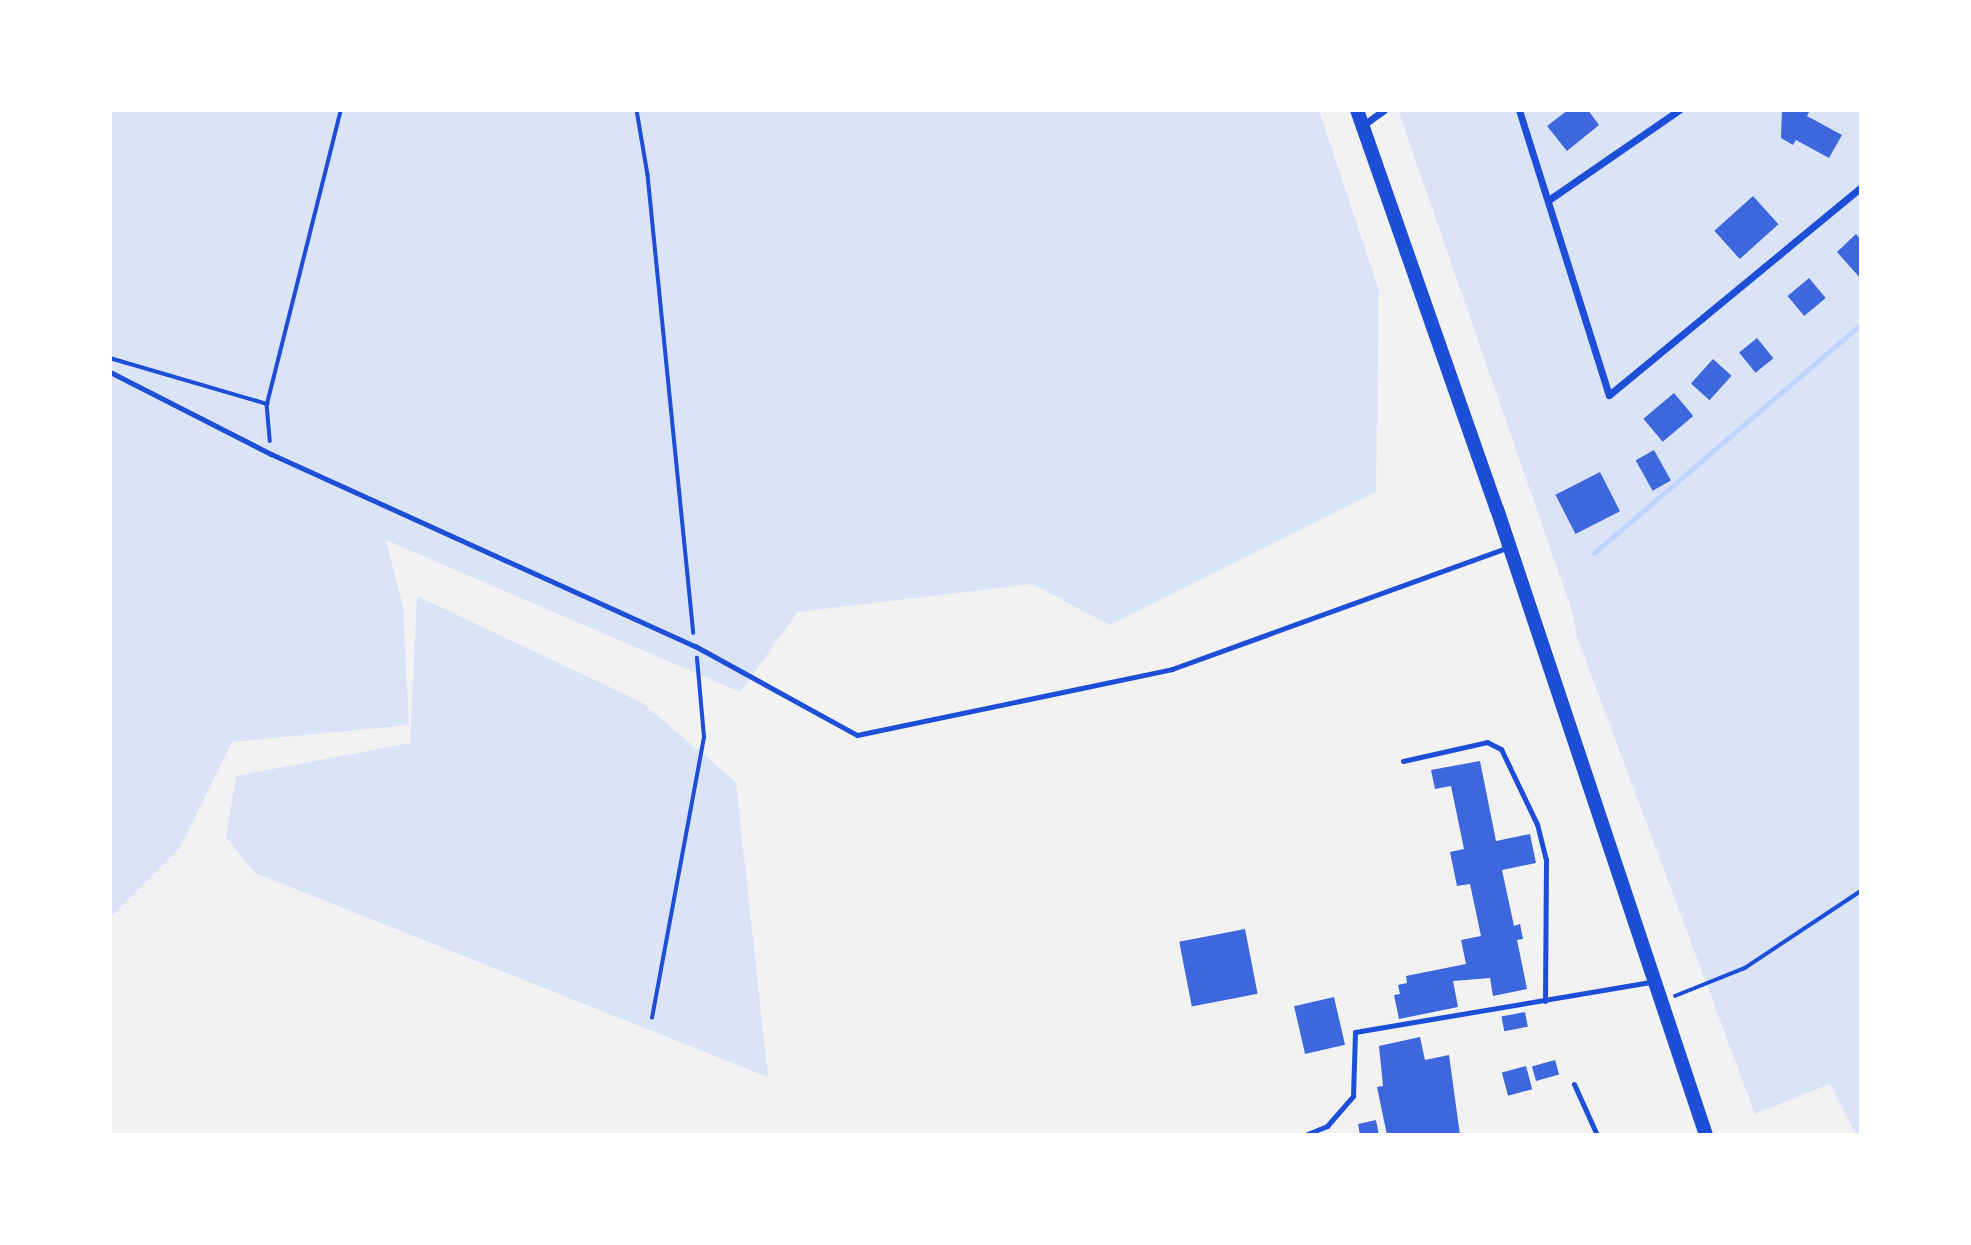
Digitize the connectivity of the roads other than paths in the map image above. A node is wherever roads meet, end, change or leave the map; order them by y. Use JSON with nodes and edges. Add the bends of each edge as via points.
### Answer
{"nodes":[{"id":1,"x":1357,"y":110,"type":"edge"},
{"id":2,"x":1384,"y":110,"type":"edge"},
{"id":3,"x":1519,"y":110,"type":"edge"},
{"id":4,"x":1679,"y":110,"type":"edge"},
{"id":5,"x":1362,"y":126,"type":"junction"},
{"id":6,"x":1861,"y":187,"type":"edge"},
{"id":7,"x":1550,"y":198,"type":"junction"},
{"id":8,"x":110,"y":372,"type":"edge"},
{"id":9,"x":1510,"y":547,"type":"junction"},
{"id":10,"x":1404,"y":761,"type":"dead end"},
{"id":11,"x":1655,"y":982,"type":"junction"},
{"id":12,"x":1545,"y":1001,"type":"junction"},
{"id":13,"x":1574,"y":1084,"type":"dead end"},
{"id":14,"x":1305,"y":1135,"type":"edge"},
{"id":15,"x":1597,"y":1135,"type":"edge"},
{"id":16,"x":1706,"y":1135,"type":"edge"}],
"edges":[{"from":1,"to":5,"type":"main road"},
{"from":2,"to":5,"type":"street"},
{"from":3,"to":7,"type":"street"},
{"from":4,"to":7,"type":"street"},
{"from":5,"to":9,"type":"main road"},
{"from":6,"to":7,"type":"street","via":[[1609,395]]},
{"from":8,"to":9,"type":"lane","via":[[271,454],[695,646],[857,735],[1172,669]]},
{"from":9,"to":11,"type":"main road"},
{"from":10,"to":12,"type":"lane","via":[[1487,742],[1501,749],[1537,824],[1546,859]]},
{"from":11,"to":12,"type":"lane"},
{"from":11,"to":16,"type":"main road"},
{"from":12,"to":14,"type":"lane","via":[[1355,1032],[1353,1096],[1327,1126]]},
{"from":13,"to":15,"type":"lane"}]}
